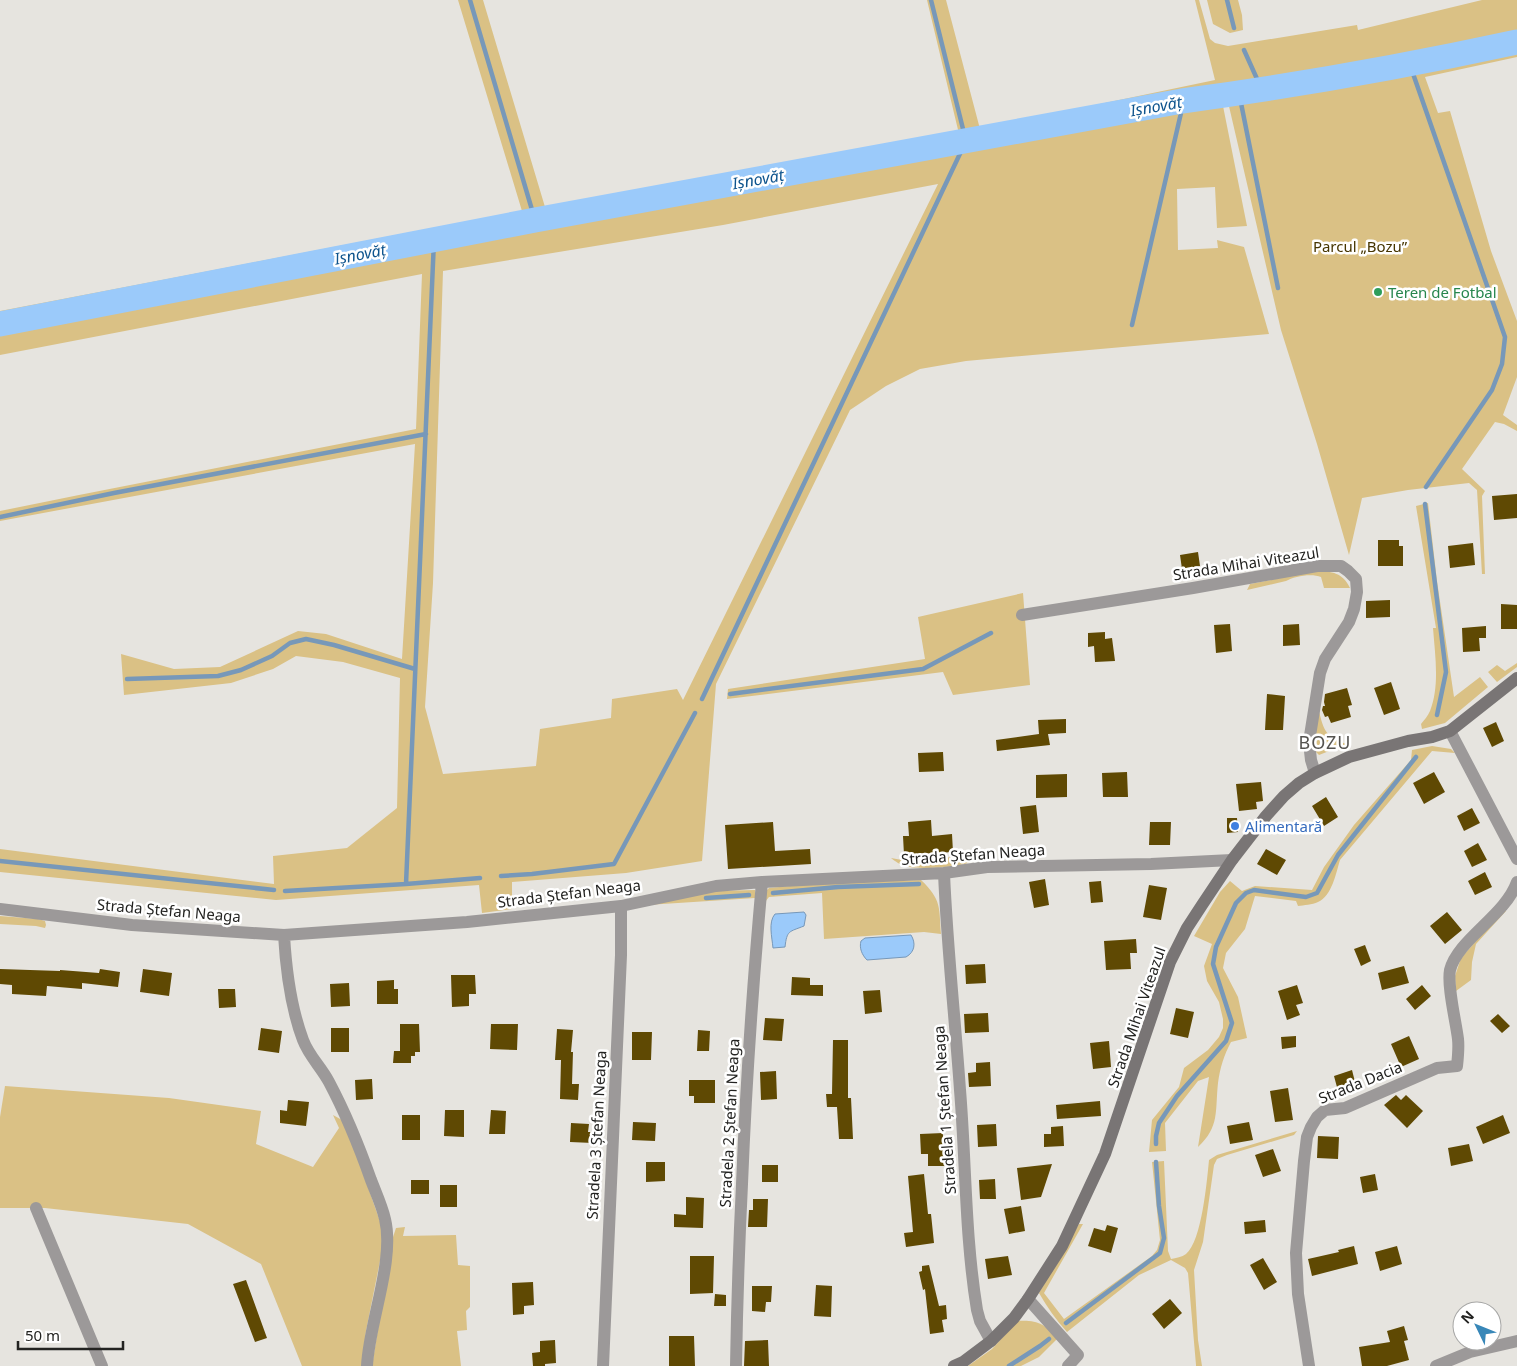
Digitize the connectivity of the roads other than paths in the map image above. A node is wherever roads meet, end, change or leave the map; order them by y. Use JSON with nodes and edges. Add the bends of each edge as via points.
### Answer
{"nodes":[{"id":1,"x":1022,"y":615,"type":"dead end"},
{"id":2,"x":1517,"y":678,"type":"edge"},
{"id":3,"x":1450,"y":731,"type":"junction"},
{"id":4,"x":1315,"y":773,"type":"junction"},
{"id":5,"x":1517,"y":858,"type":"edge"},
{"id":6,"x":1232,"y":860,"type":"junction"},
{"id":7,"x":944,"y":873,"type":"junction"},
{"id":8,"x":762,"y":882,"type":"junction"},
{"id":9,"x":1517,"y":882,"type":"edge"},
{"id":10,"x":621,"y":906,"type":"junction"},
{"id":11,"x":0,"y":909,"type":"edge"},
{"id":12,"x":284,"y":935,"type":"junction"},
{"id":13,"x":36,"y":1208,"type":"dead end"},
{"id":14,"x":1028,"y":1299,"type":"junction"},
{"id":15,"x":991,"y":1341,"type":"junction"},
{"id":16,"x":1517,"y":1342,"type":"edge"},
{"id":17,"x":102,"y":1366,"type":"edge"},
{"id":18,"x":367,"y":1366,"type":"edge"},
{"id":19,"x":602,"y":1366,"type":"edge"},
{"id":20,"x":736,"y":1366,"type":"edge"},
{"id":21,"x":954,"y":1366,"type":"edge"},
{"id":22,"x":1068,"y":1366,"type":"edge"},
{"id":23,"x":1309,"y":1366,"type":"edge"},
{"id":24,"x":1436,"y":1366,"type":"edge"}],
"edges":[{"from":1,"to":4,"type":"street","name":"Strada Mihai Viteazul","via":[[1317,566],[1341,566],[1356,579],[1357,592],[1349,622],[1325,658],[1320,673],[1309,742]]},
{"from":2,"to":3,"type":"street","name":"Strada Mihai Viteazul"},
{"from":3,"to":4,"type":"street","name":"Strada Mihai Viteazul","via":[[1349,757]]},
{"from":3,"to":5,"type":"street"},
{"from":4,"to":6,"type":"street","name":"Strada Mihai Viteazul","via":[[1284,796]]},
{"from":6,"to":7,"type":"street","name":"Strada Ștefan Neaga","via":[[987,867]]},
{"from":6,"to":14,"type":"street","name":"Strada Mihai Viteazul","via":[[1170,962],[1106,1154],[1062,1246]]},
{"from":7,"to":8,"type":"street","name":"Strada Ștefan Neaga"},
{"from":7,"to":15,"type":"street","name":"Stradela 1 Ștefan Neaga","via":[[969,1236],[980,1321]]},
{"from":8,"to":10,"type":"street","name":"Strada Ștefan Neaga","via":[[716,886]]},
{"from":8,"to":20,"type":"street","name":"Stradela 2 Ștefan Neaga","via":[[744,1141]]},
{"from":9,"to":23,"type":"street","name":"Strada Dacia","via":[[1492,919],[1456,957],[1450,971],[1459,1041],[1457,1066],[1437,1068],[1345,1108],[1325,1110],[1311,1127],[1305,1153],[1296,1253],[1298,1294]]},
{"from":10,"to":12,"type":"street","name":"Strada Ștefan Neaga","via":[[467,922]]},
{"from":10,"to":19,"type":"street","name":"Stradela 3 Ștefan Neaga"},
{"from":11,"to":12,"type":"street","name":"Strada Ștefan Neaga","via":[[132,925]]},
{"from":12,"to":18,"type":"street","via":[[294,1006],[303,1039],[342,1108],[385,1219],[386,1256]]},
{"from":13,"to":17,"type":"street"},
{"from":14,"to":15,"type":"street","name":"Strada Mihai Viteazul"},
{"from":14,"to":22,"type":"street","via":[[1078,1355]]},
{"from":15,"to":21,"type":"street","name":"Strada Mihai Viteazul"},
{"from":16,"to":24,"type":"street","via":[[1470,1352]]}]}
